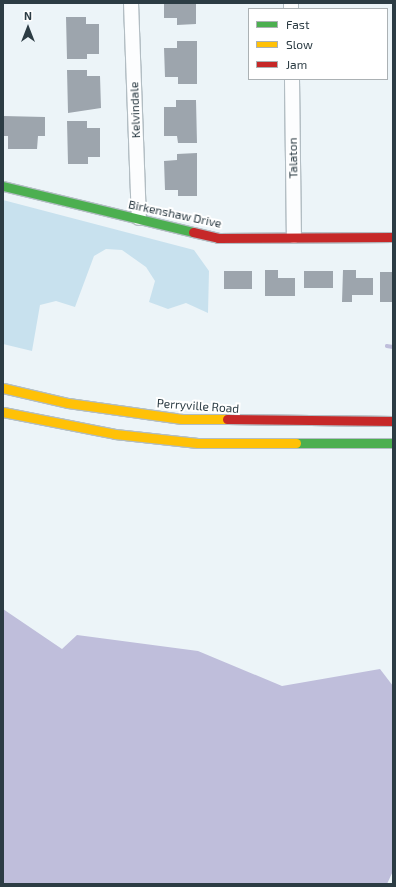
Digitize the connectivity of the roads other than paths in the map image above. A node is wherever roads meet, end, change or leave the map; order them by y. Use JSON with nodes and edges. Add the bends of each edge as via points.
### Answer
{"nodes":[{"id":1,"x":130,"y":3,"type":"edge"},
{"id":2,"x":292,"y":80,"type":"edge"},
{"id":3,"x":3,"y":186,"type":"edge"},
{"id":4,"x":140,"y":218,"type":"junction"},
{"id":5,"x":294,"y":236,"type":"junction"},
{"id":6,"x":393,"y":237,"type":"edge"},
{"id":7,"x":3,"y":388,"type":"edge"},
{"id":8,"x":3,"y":412,"type":"edge"},
{"id":9,"x":393,"y":421,"type":"edge"},
{"id":10,"x":393,"y":443,"type":"edge"}],
"edges":[{"from":1,"to":4,"type":"street","name":"Kelvindale"},
{"from":2,"to":5,"type":"street","name":"Talaton"},
{"from":3,"to":4,"type":"main road","name":"Birkenshaw Drive"},
{"from":4,"to":5,"type":"main road","name":"Birkenshaw Drive","via":[[218,238]]},
{"from":5,"to":6,"type":"main road","name":"Birkenshaw Drive"},
{"from":7,"to":9,"type":"main road","name":"Perryville Road","via":[[68,403],[182,419]]},
{"from":8,"to":10,"type":"main road","via":[[115,434],[198,443]]}]}
